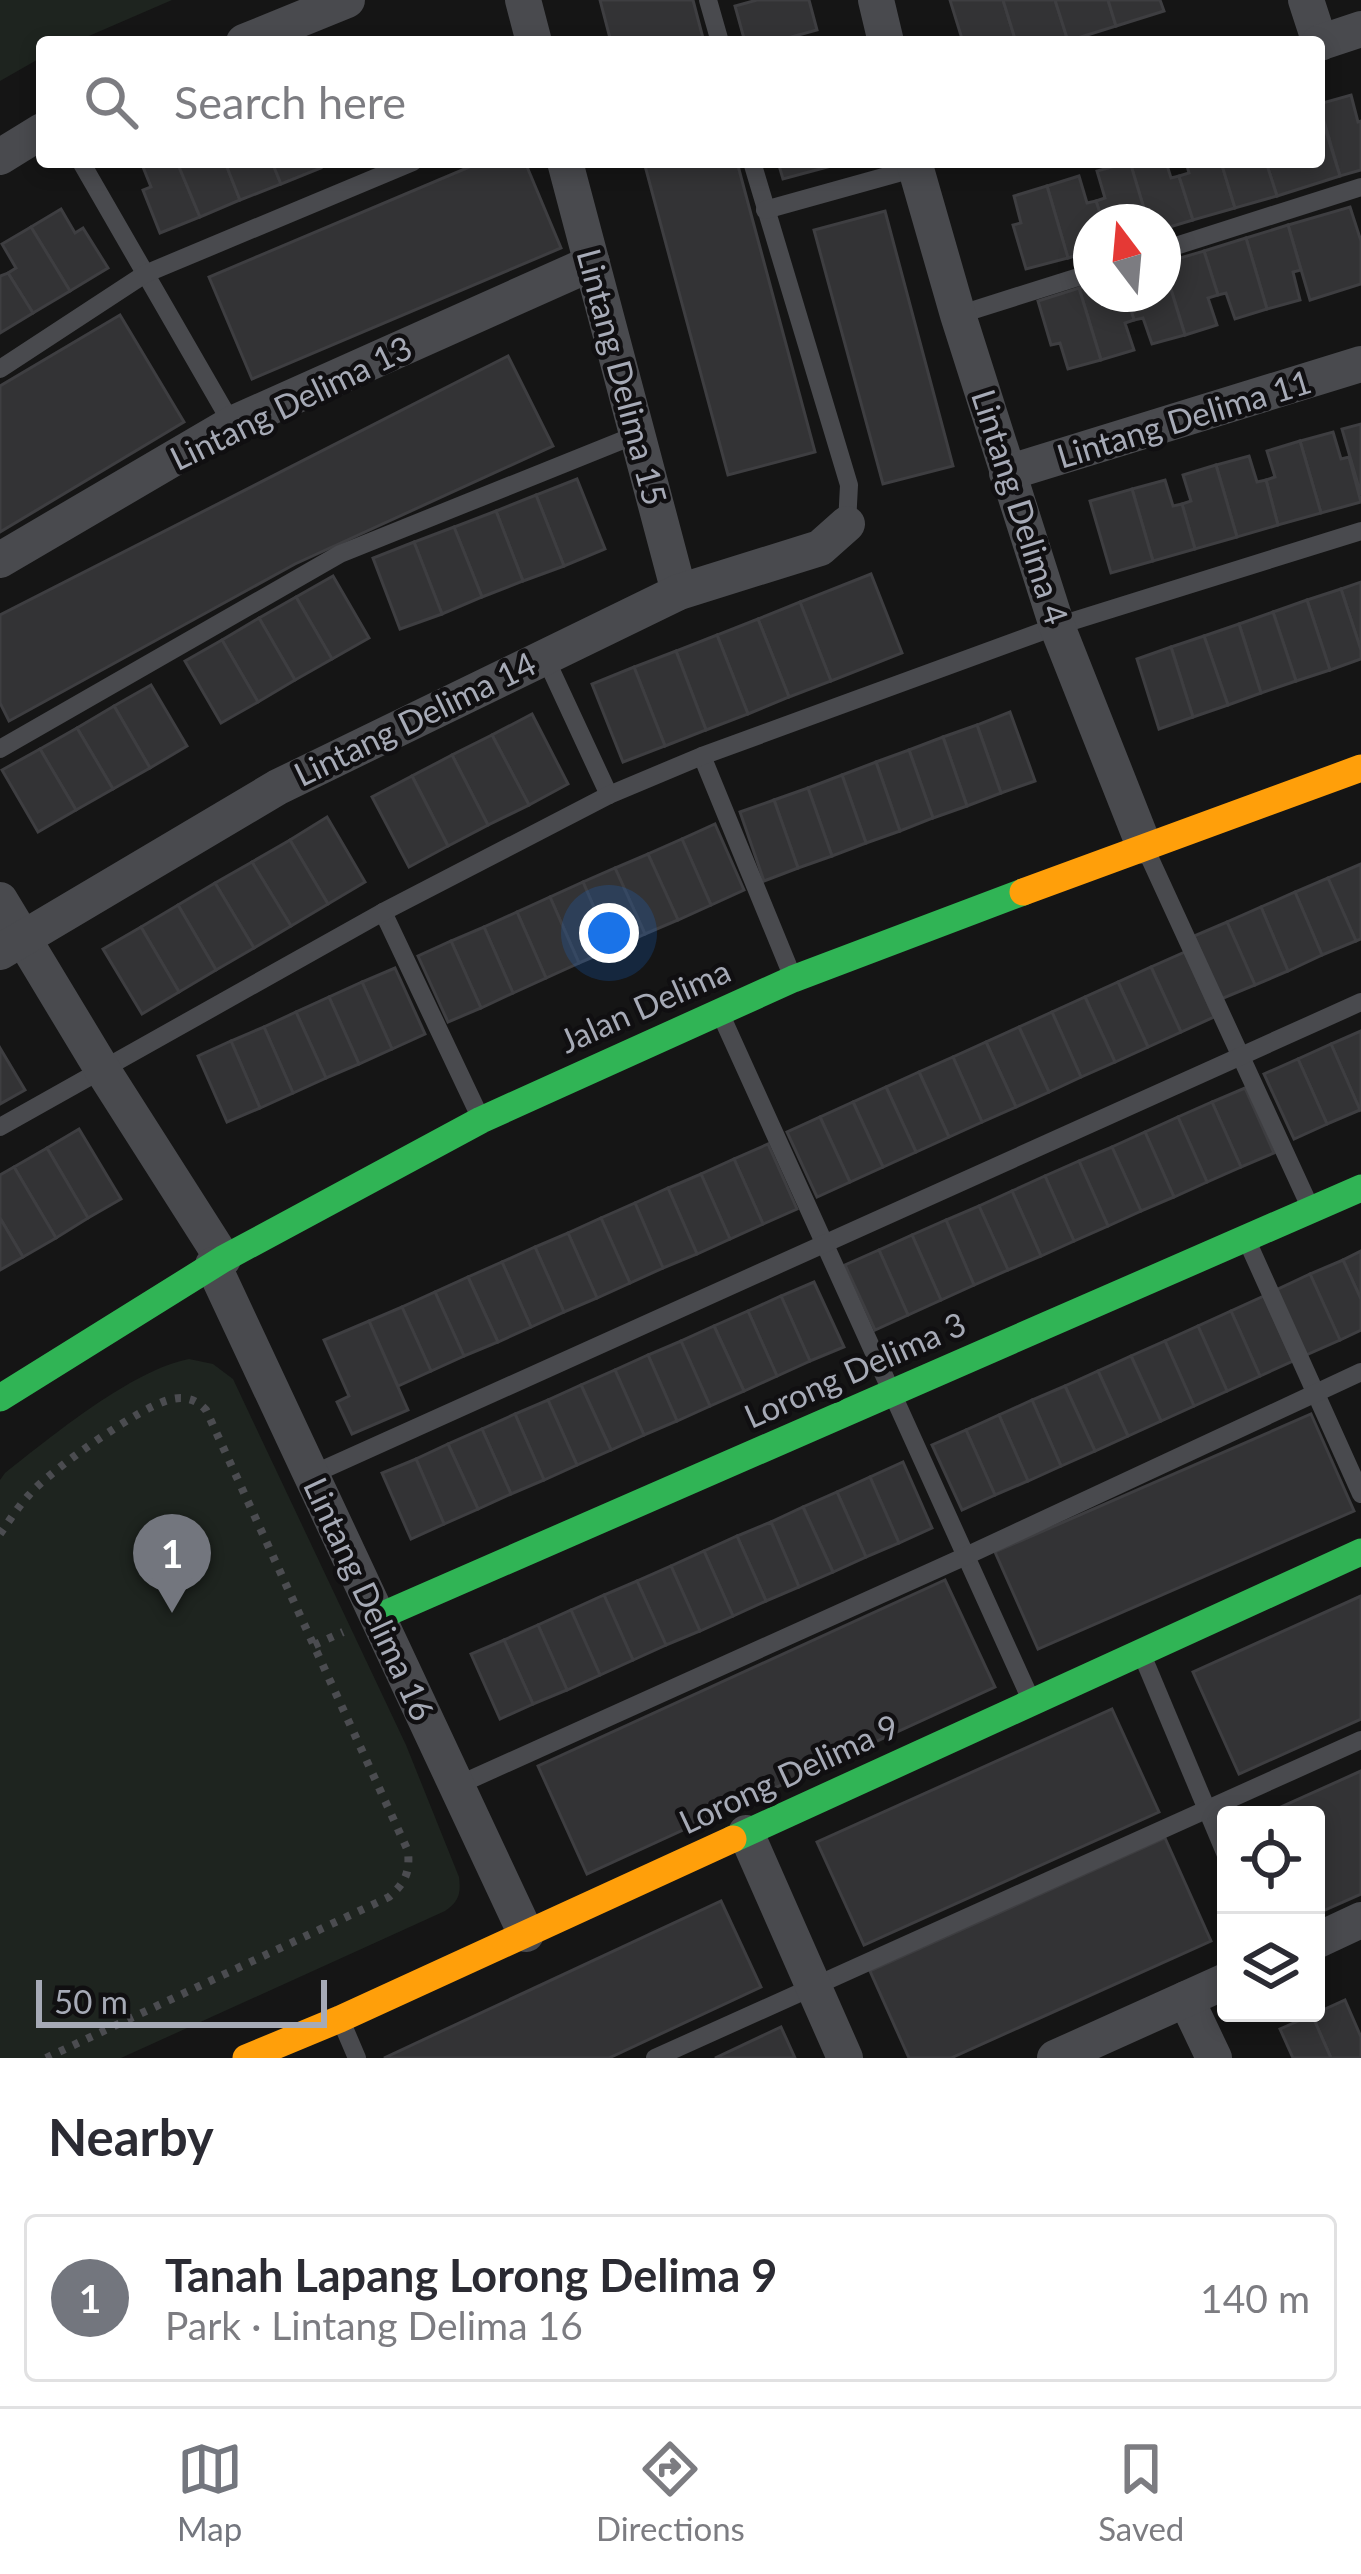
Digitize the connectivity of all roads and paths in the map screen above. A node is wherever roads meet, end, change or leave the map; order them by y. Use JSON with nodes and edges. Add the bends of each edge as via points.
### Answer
{"nodes":[{"id":1,"x":346,"y":0,"type":"edge"},
{"id":2,"x":523,"y":0,"type":"edge"},
{"id":3,"x":708,"y":0,"type":"edge"},
{"id":4,"x":876,"y":0,"type":"edge"},
{"id":5,"x":1306,"y":0,"type":"edge"},
{"id":6,"x":1361,"y":29,"type":"edge"},
{"id":7,"x":259,"y":36,"type":"edge"},
{"id":8,"x":532,"y":36,"type":"edge"},
{"id":9,"x":718,"y":36,"type":"edge"},
{"id":10,"x":885,"y":36,"type":"edge"},
{"id":11,"x":1317,"y":36,"type":"edge"},
{"id":12,"x":1325,"y":41,"type":"edge"},
{"id":13,"x":36,"y":135,"type":"edge"},
{"id":14,"x":0,"y":157,"type":"edge"},
{"id":15,"x":83,"y":168,"type":"edge"},
{"id":16,"x":399,"y":168,"type":"edge"},
{"id":17,"x":568,"y":168,"type":"edge"},
{"id":18,"x":754,"y":168,"type":"edge"},
{"id":19,"x":908,"y":168,"type":"edge"},
{"id":20,"x":923,"y":168,"type":"edge"},
{"id":21,"x":1361,"y":187,"type":"edge"},
{"id":22,"x":765,"y":209,"type":"junction"},
{"id":23,"x":1181,"y":244,"type":"edge"},
{"id":24,"x":592,"y":262,"type":"junction"},
{"id":25,"x":145,"y":274,"type":"junction"},
{"id":26,"x":1073,"y":279,"type":"edge"},
{"id":27,"x":958,"y":315,"type":"junction"},
{"id":28,"x":1361,"y":364,"type":"edge"},
{"id":29,"x":0,"y":369,"type":"edge"},
{"id":30,"x":232,"y":424,"type":"junction"},
{"id":31,"x":638,"y":434,"type":"junction"},
{"id":32,"x":1007,"y":473,"type":"junction"},
{"id":33,"x":847,"y":524,"type":"joint"},
{"id":34,"x":1361,"y":531,"type":"edge"},
{"id":35,"x":0,"y":560,"type":"edge"},
{"id":36,"x":679,"y":592,"type":"junction"},
{"id":37,"x":1057,"y":626,"type":"junction"},
{"id":38,"x":544,"y":656,"type":"junction"},
{"id":39,"x":0,"y":749,"type":"edge"},
{"id":40,"x":702,"y":756,"type":"junction"},
{"id":41,"x":1361,"y":768,"type":"edge"},
{"id":42,"x":609,"y":795,"type":"junction"},
{"id":43,"x":1144,"y":845,"type":"junction"},
{"id":44,"x":0,"y":900,"type":"edge"},
{"id":45,"x":383,"y":912,"type":"junction"},
{"id":46,"x":12,"y":946,"type":"edge"},
{"id":47,"x":793,"y":979,"type":"junction"},
{"id":48,"x":1361,"y":1002,"type":"edge"},
{"id":49,"x":719,"y":1010,"type":"junction"},
{"id":50,"x":1241,"y":1056,"type":"junction"},
{"id":51,"x":102,"y":1069,"type":"junction"},
{"id":52,"x":481,"y":1120,"type":"junction"},
{"id":53,"x":0,"y":1127,"type":"edge"},
{"id":54,"x":1361,"y":1188,"type":"edge"},
{"id":55,"x":1311,"y":1210,"type":"junction"},
{"id":56,"x":1246,"y":1238,"type":"junction"},
{"id":57,"x":824,"y":1243,"type":"junction"},
{"id":58,"x":218,"y":1262,"type":"junction"},
{"id":59,"x":1361,"y":1372,"type":"edge"},
{"id":60,"x":1316,"y":1393,"type":"junction"},
{"id":61,"x":892,"y":1394,"type":"junction"},
{"id":62,"x":0,"y":1398,"type":"edge"},
{"id":63,"x":311,"y":1475,"type":"junction"},
{"id":64,"x":1361,"y":1494,"type":"edge"},
{"id":65,"x":0,"y":1534,"type":"edge"},
{"id":66,"x":1361,"y":1552,"type":"edge"},
{"id":67,"x":966,"y":1556,"type":"junction"},
{"id":68,"x":378,"y":1617,"type":"junction"},
{"id":69,"x":1141,"y":1653,"type":"junction"},
{"id":70,"x":1032,"y":1702,"type":"junction"},
{"id":71,"x":1361,"y":1740,"type":"edge"},
{"id":72,"x":456,"y":1786,"type":"junction"},
{"id":73,"x":1207,"y":1809,"type":"junction"},
{"id":74,"x":746,"y":1833,"type":"junction"},
{"id":75,"x":1217,"y":1833,"type":"edge"},
{"id":76,"x":1361,"y":1920,"type":"edge"},
{"id":77,"x":526,"y":1934,"type":"junction"},
{"id":78,"x":1325,"y":1937,"type":"edge"},
{"id":79,"x":1217,"y":1985,"type":"edge"},
{"id":80,"x":814,"y":1986,"type":"junction"},
{"id":81,"x":1186,"y":1999,"type":"junction"},
{"id":82,"x":340,"y":2019,"type":"junction"},
{"id":83,"x":46,"y":2058,"type":"edge"},
{"id":84,"x":246,"y":2058,"type":"edge"},
{"id":85,"x":357,"y":2058,"type":"edge"},
{"id":86,"x":655,"y":2058,"type":"edge"},
{"id":87,"x":845,"y":2058,"type":"edge"},
{"id":88,"x":1055,"y":2058,"type":"edge"},
{"id":89,"x":1214,"y":2058,"type":"edge"}],
"edges":[{"from":1,"to":7,"type":"street"},
{"from":2,"to":8,"type":"street"},
{"from":3,"to":9,"type":"lane"},
{"from":4,"to":10,"type":"street"},
{"from":5,"to":11,"type":"street"},
{"from":6,"to":12,"type":"street"},
{"from":13,"to":14,"type":"street"},
{"from":15,"to":25,"type":"lane"},
{"from":16,"to":25,"type":"lane"},
{"from":17,"to":24,"type":"street","name":"Lintang Delima 15"},
{"from":18,"to":22,"type":"lane"},
{"from":19,"to":22,"type":"lane"},
{"from":20,"to":27,"type":"street","name":"Lintang Delima 4"},
{"from":21,"to":23,"type":"lane"},
{"from":22,"to":33,"type":"lane","via":[[849,485]]},
{"from":24,"to":30,"type":"street","name":"Lintang Delima 13"},
{"from":24,"to":31,"type":"street","name":"Lintang Delima 15"},
{"from":25,"to":29,"type":"lane"},
{"from":25,"to":30,"type":"lane"},
{"from":26,"to":27,"type":"lane"},
{"from":27,"to":32,"type":"street","name":"Lintang Delima 4"},
{"from":28,"to":32,"type":"street","name":"Lintang Delima 11"},
{"from":30,"to":35,"type":"street","name":"Lintang Delima 13"},
{"from":31,"to":36,"type":"street","name":"Lintang Delima 15"},
{"from":31,"to":39,"type":"lane","via":[[340,554]]},
{"from":32,"to":37,"type":"street","name":"Lintang Delima 4"},
{"from":33,"to":36,"type":"street","name":"Lintang Delima 14","via":[[820,548]]},
{"from":34,"to":37,"type":"lane"},
{"from":36,"to":38,"type":"street","name":"Lintang Delima 14"},
{"from":37,"to":40,"type":"lane"},
{"from":37,"to":43,"type":"street","name":"Lintang Delima 4"},
{"from":38,"to":42,"type":"lane"},
{"from":38,"to":46,"type":"street","name":"Lintang Delima 14","via":[[278,788]]},
{"from":40,"to":42,"type":"lane"},
{"from":40,"to":47,"type":"lane"},
{"from":41,"to":43,"type":"street","name":"Jalan Delima"},
{"from":42,"to":45,"type":"lane"},
{"from":43,"to":47,"type":"street","name":"Jalan Delima"},
{"from":43,"to":50,"type":"lane"},
{"from":44,"to":46,"type":"street","name":"Lintang Delima 16"},
{"from":45,"to":51,"type":"lane"},
{"from":45,"to":52,"type":"lane"},
{"from":46,"to":51,"type":"street","name":"Lintang Delima 16"},
{"from":47,"to":49,"type":"street","name":"Jalan Delima"},
{"from":48,"to":50,"type":"lane"},
{"from":49,"to":52,"type":"street","name":"Jalan Delima"},
{"from":49,"to":57,"type":"lane"},
{"from":50,"to":55,"type":"lane"},
{"from":50,"to":57,"type":"lane"},
{"from":51,"to":53,"type":"lane"},
{"from":51,"to":58,"type":"street","name":"Lintang Delima 16"},
{"from":52,"to":58,"type":"street","name":"Jalan Delima"},
{"from":54,"to":55,"type":"street","name":"Lorong Delima 3"},
{"from":55,"to":56,"type":"street","name":"Lorong Delima 3"},
{"from":56,"to":60,"type":"lane"},
{"from":56,"to":61,"type":"street","name":"Lorong Delima 3"},
{"from":57,"to":61,"type":"lane"},
{"from":57,"to":63,"type":"lane"},
{"from":58,"to":62,"type":"street","name":"Jalan Delima"},
{"from":58,"to":63,"type":"street","name":"Lintang Delima 16"},
{"from":59,"to":60,"type":"lane"},
{"from":60,"to":64,"type":"lane"},
{"from":60,"to":67,"type":"lane"},
{"from":61,"to":67,"type":"lane"},
{"from":61,"to":68,"type":"street","name":"Lorong Delima 3"},
{"from":63,"to":68,"type":"street","name":"Lintang Delima 16"},
{"from":65,"to":83,"type":"path","via":[[31,1492],[104,1434],[168,1399],[198,1401],[408,1851],[403,1885],[389,1898]]},
{"from":66,"to":69,"type":"street","name":"Lorong Delima 9"},
{"from":67,"to":70,"type":"lane"},
{"from":67,"to":72,"type":"lane"},
{"from":68,"to":72,"type":"street","name":"Lintang Delima 16"},
{"from":69,"to":70,"type":"street","name":"Lorong Delima 9"},
{"from":69,"to":73,"type":"lane"},
{"from":70,"to":74,"type":"street","name":"Lorong Delima 9"},
{"from":71,"to":73,"type":"lane"},
{"from":72,"to":77,"type":"street","name":"Lintang Delima 16"},
{"from":73,"to":75,"type":"lane"},
{"from":73,"to":80,"type":"lane"},
{"from":74,"to":77,"type":"street","name":"Lorong Delima 9"},
{"from":74,"to":80,"type":"street"},
{"from":76,"to":78,"type":"street"},
{"from":77,"to":82,"type":"street","name":"Lorong Delima 9"},
{"from":79,"to":81,"type":"street"},
{"from":80,"to":86,"type":"lane"},
{"from":80,"to":87,"type":"street"},
{"from":81,"to":88,"type":"street"},
{"from":81,"to":89,"type":"street"},
{"from":82,"to":84,"type":"street","name":"Lorong Delima 9"},
{"from":82,"to":85,"type":"lane"}]}
